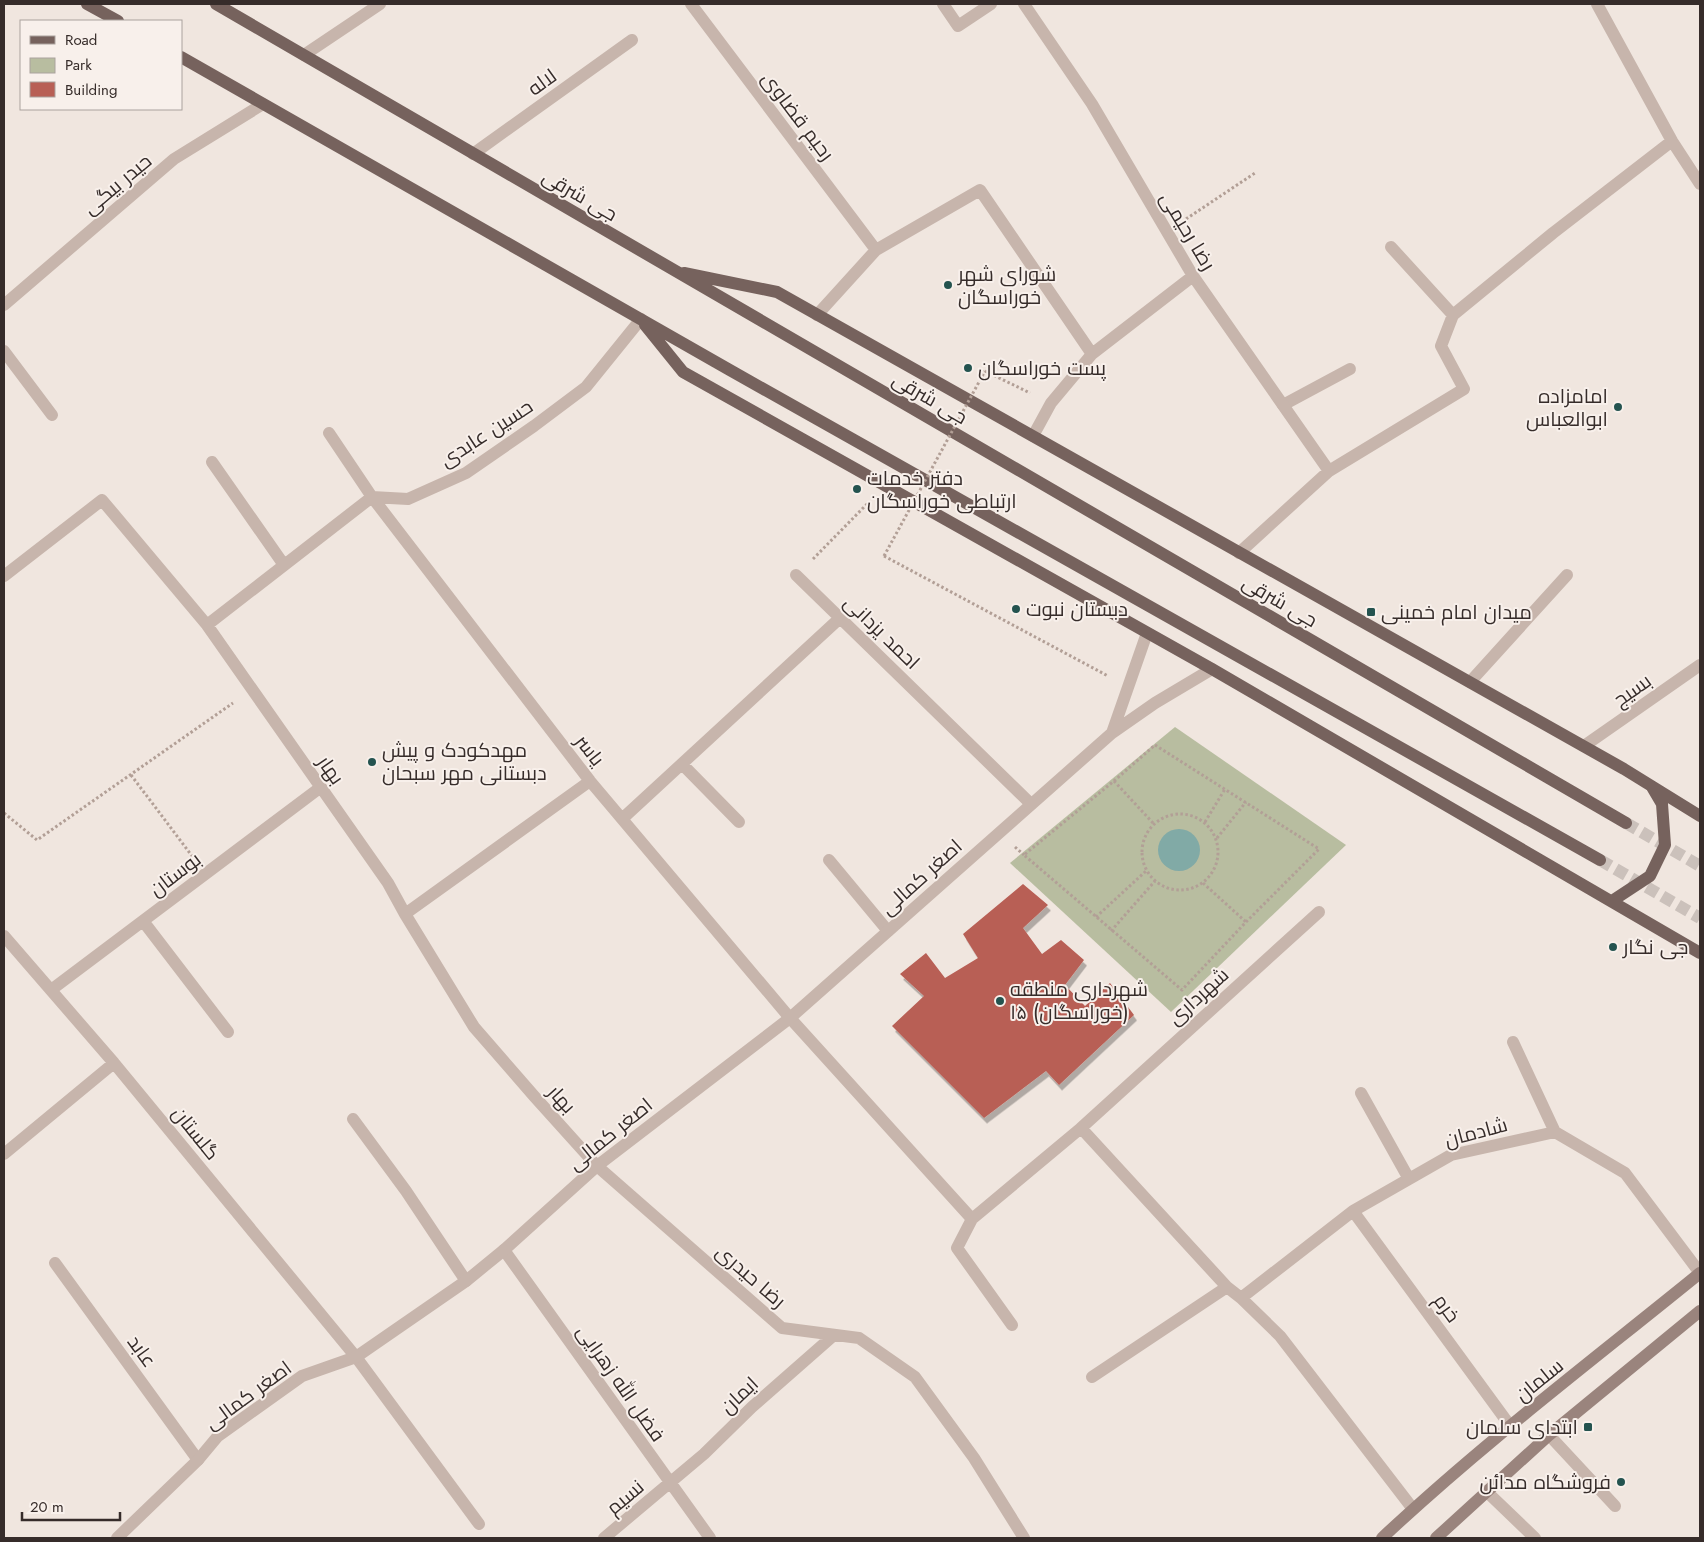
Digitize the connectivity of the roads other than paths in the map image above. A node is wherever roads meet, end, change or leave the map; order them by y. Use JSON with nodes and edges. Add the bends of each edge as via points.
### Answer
{"nodes":[{"id":1,"x":87,"y":4,"type":"edge"},
{"id":2,"x":216,"y":4,"type":"edge"},
{"id":3,"x":380,"y":4,"type":"edge"},
{"id":4,"x":691,"y":4,"type":"edge"},
{"id":5,"x":943,"y":4,"type":"edge"},
{"id":6,"x":991,"y":4,"type":"edge"},
{"id":7,"x":1024,"y":4,"type":"edge"},
{"id":8,"x":1597,"y":4,"type":"edge"},
{"id":9,"x":116,"y":20,"type":"edge"},
{"id":10,"x":632,"y":40,"type":"dead end"},
{"id":11,"x":304,"y":55,"type":"junction"},
{"id":12,"x":182,"y":58,"type":"edge"},
{"id":13,"x":263,"y":104,"type":"junction"},
{"id":14,"x":1672,"y":141,"type":"junction"},
{"id":15,"x":473,"y":154,"type":"junction"},
{"id":16,"x":1700,"y":184,"type":"edge"},
{"id":17,"x":1391,"y":247,"type":"dead end"},
{"id":18,"x":876,"y":250,"type":"junction"},
{"id":19,"x":674,"y":271,"type":"junction"},
{"id":20,"x":1193,"y":276,"type":"junction"},
{"id":21,"x":4,"y":304,"type":"edge"},
{"id":22,"x":817,"y":315,"type":"junction"},
{"id":23,"x":1453,"y":315,"type":"junction"},
{"id":24,"x":640,"y":319,"type":"junction"},
{"id":25,"x":4,"y":351,"type":"edge"},
{"id":26,"x":1092,"y":354,"type":"junction"},
{"id":27,"x":1350,"y":370,"type":"dead end"},
{"id":28,"x":1283,"y":405,"type":"junction"},
{"id":29,"x":52,"y":415,"type":"dead end"},
{"id":30,"x":330,"y":433,"type":"dead end"},
{"id":31,"x":1033,"y":436,"type":"junction"},
{"id":32,"x":212,"y":462,"type":"dead end"},
{"id":33,"x":1329,"y":471,"type":"junction"},
{"id":34,"x":372,"y":497,"type":"junction"},
{"id":35,"x":1240,"y":552,"type":"junction"},
{"id":36,"x":284,"y":565,"type":"junction"},
{"id":37,"x":796,"y":575,"type":"road end"},
{"id":38,"x":1567,"y":575,"type":"dead end"},
{"id":39,"x":4,"y":576,"type":"edge"},
{"id":40,"x":840,"y":618,"type":"junction"},
{"id":41,"x":207,"y":625,"type":"junction"},
{"id":42,"x":1147,"y":633,"type":"junction"},
{"id":43,"x":1700,"y":665,"type":"edge"},
{"id":44,"x":1212,"y":670,"type":"junction"},
{"id":45,"x":1470,"y":682,"type":"junction"},
{"id":46,"x":1112,"y":733,"type":"junction"},
{"id":47,"x":1584,"y":746,"type":"junction"},
{"id":48,"x":682,"y":764,"type":"junction"},
{"id":49,"x":590,"y":781,"type":"junction"},
{"id":50,"x":1651,"y":785,"type":"junction"},
{"id":51,"x":321,"y":788,"type":"junction"},
{"id":52,"x":1031,"y":804,"type":"junction"},
{"id":53,"x":1700,"y":816,"type":"edge"},
{"id":54,"x":622,"y":819,"type":"junction"},
{"id":55,"x":739,"y":822,"type":"dead end"},
{"id":56,"x":1626,"y":823,"type":"tunnel mouth"},
{"id":57,"x":830,"y":860,"type":"dead end"},
{"id":58,"x":1600,"y":860,"type":"tunnel mouth"},
{"id":59,"x":1612,"y":901,"type":"junction"},
{"id":60,"x":1319,"y":912,"type":"dead end"},
{"id":61,"x":405,"y":914,"type":"junction"},
{"id":62,"x":143,"y":921,"type":"junction"},
{"id":63,"x":888,"y":931,"type":"junction"},
{"id":64,"x":4,"y":936,"type":"edge"},
{"id":65,"x":1700,"y":953,"type":"edge"},
{"id":66,"x":51,"y":990,"type":"junction"},
{"id":67,"x":790,"y":1018,"type":"junction"},
{"id":68,"x":228,"y":1032,"type":"dead end"},
{"id":69,"x":1513,"y":1042,"type":"dead end"},
{"id":70,"x":114,"y":1063,"type":"junction"},
{"id":71,"x":1361,"y":1093,"type":"dead end"},
{"id":72,"x":353,"y":1119,"type":"dead end"},
{"id":73,"x":1081,"y":1128,"type":"junction"},
{"id":74,"x":1555,"y":1132,"type":"junction"},
{"id":75,"x":4,"y":1154,"type":"edge"},
{"id":76,"x":597,"y":1166,"type":"junction"},
{"id":77,"x":1409,"y":1179,"type":"junction"},
{"id":78,"x":1354,"y":1211,"type":"junction"},
{"id":79,"x":972,"y":1218,"type":"junction"},
{"id":80,"x":504,"y":1250,"type":"junction"},
{"id":81,"x":56,"y":1263,"type":"dead end"},
{"id":82,"x":1700,"y":1273,"type":"edge"},
{"id":83,"x":466,"y":1281,"type":"junction"},
{"id":84,"x":1227,"y":1287,"type":"junction"},
{"id":85,"x":1241,"y":1298,"type":"junction"},
{"id":86,"x":1700,"y":1311,"type":"edge"},
{"id":87,"x":1012,"y":1325,"type":"dead end"},
{"id":88,"x":834,"y":1335,"type":"junction"},
{"id":89,"x":356,"y":1357,"type":"junction"},
{"id":90,"x":1092,"y":1377,"type":"dead end"},
{"id":91,"x":1511,"y":1426,"type":"junction"},
{"id":92,"x":1549,"y":1435,"type":"junction"},
{"id":93,"x":198,"y":1460,"type":"junction"},
{"id":94,"x":670,"y":1484,"type":"junction"},
{"id":95,"x":1486,"y":1491,"type":"junction"},
{"id":96,"x":1615,"y":1506,"type":"dead end"},
{"id":97,"x":1412,"y":1509,"type":"junction"},
{"id":98,"x":479,"y":1524,"type":"dead end"},
{"id":99,"x":117,"y":1538,"type":"edge"},
{"id":100,"x":604,"y":1538,"type":"edge"},
{"id":101,"x":710,"y":1538,"type":"edge"},
{"id":102,"x":1024,"y":1538,"type":"edge"},
{"id":103,"x":1382,"y":1538,"type":"edge"},
{"id":104,"x":1436,"y":1538,"type":"edge"},
{"id":105,"x":1536,"y":1538,"type":"edge"}],
"edges":[{"from":1,"to":9,"type":"main road"},
{"from":2,"to":11,"type":"main road","name":"جی شرقی"},
{"from":3,"to":11,"type":"street"},
{"from":4,"to":18,"type":"street","name":"رحیم قضاوی"},
{"from":5,"to":6,"type":"street","via":[[958,26]]},
{"from":7,"to":20,"type":"street","name":"رضا رحیمی","via":[[1092,104]]},
{"from":8,"to":14,"type":"street"},
{"from":10,"to":15,"type":"street","name":"لاله"},
{"from":11,"to":15,"type":"main road","name":"جی شرقی"},
{"from":12,"to":13,"type":"main road"},
{"from":13,"to":21,"type":"street","name":"حیدر بیگی","via":[[174,159]]},
{"from":13,"to":24,"type":"main road"},
{"from":14,"to":16,"type":"street"},
{"from":14,"to":23,"type":"street","via":[[1553,232]]},
{"from":15,"to":19,"type":"main road","name":"جی شرقی"},
{"from":17,"to":23,"type":"street"},
{"from":18,"to":22,"type":"street"},
{"from":18,"to":26,"type":"street","via":[[980,190]]},
{"from":19,"to":22,"type":"main road","via":[[777,292]]},
{"from":19,"to":56,"type":"main road","name":"جی شرقی"},
{"from":20,"to":26,"type":"street"},
{"from":20,"to":28,"type":"street","name":"رضا رحیمی"},
{"from":22,"to":31,"type":"main road"},
{"from":23,"to":33,"type":"street","via":[[1441,346],[1464,389]]},
{"from":24,"to":34,"type":"street","name":"حسین عابدی","via":[[586,387],[466,474],[408,499]]},
{"from":24,"to":42,"type":"main road","via":[[683,372]]},
{"from":24,"to":58,"type":"main road"},
{"from":25,"to":29,"type":"street"},
{"from":26,"to":31,"type":"street","via":[[1051,403]]},
{"from":27,"to":28,"type":"street"},
{"from":28,"to":33,"type":"street","name":"رضا رحیمی"},
{"from":30,"to":34,"type":"street","name":"یاسر"},
{"from":31,"to":35,"type":"main road"},
{"from":32,"to":36,"type":"street"},
{"from":33,"to":35,"type":"street"},
{"from":34,"to":36,"type":"street"},
{"from":34,"to":49,"type":"street","name":"یاسر"},
{"from":35,"to":45,"type":"main road"},
{"from":36,"to":41,"type":"street"},
{"from":37,"to":40,"type":"street","name":"احمد یزدانی"},
{"from":38,"to":45,"type":"street"},
{"from":39,"to":41,"type":"street","name":"بهار","via":[[102,500]]},
{"from":40,"to":48,"type":"street"},
{"from":40,"to":52,"type":"street","name":"احمد یزدانی"},
{"from":41,"to":51,"type":"street","name":"بهار"},
{"from":42,"to":44,"type":"main road"},
{"from":42,"to":46,"type":"street"},
{"from":43,"to":47,"type":"street","name":"بسیج"},
{"from":44,"to":46,"type":"street","name":"اصغر کمالی","via":[[1155,702]]},
{"from":44,"to":59,"type":"main road"},
{"from":45,"to":47,"type":"main road"},
{"from":46,"to":52,"type":"street","name":"اصغر کمالی"},
{"from":47,"to":50,"type":"main road"},
{"from":48,"to":54,"type":"street"},
{"from":48,"to":55,"type":"street"},
{"from":49,"to":54,"type":"street","name":"یاسر"},
{"from":49,"to":61,"type":"street"},
{"from":50,"to":53,"type":"main road"},
{"from":50,"to":59,"type":"main road","via":[[1662,804],[1665,845],[1650,876]]},
{"from":51,"to":61,"type":"street","name":"بهار","via":[[388,883]]},
{"from":51,"to":62,"type":"street","name":"بوستان"},
{"from":52,"to":63,"type":"street","name":"اصغر کمالی"},
{"from":54,"to":67,"type":"street","name":"یاسر"},
{"from":57,"to":63,"type":"street"},
{"from":59,"to":65,"type":"main road"},
{"from":60,"to":73,"type":"street","name":"شهرداری"},
{"from":61,"to":76,"type":"street","name":"بهار","via":[[474,1027]]},
{"from":62,"to":66,"type":"street","name":"بوستان"},
{"from":62,"to":68,"type":"street"},
{"from":63,"to":67,"type":"street","name":"اصغر کمالی"},
{"from":64,"to":66,"type":"street","name":"گلستان"},
{"from":66,"to":70,"type":"street","name":"گلستان"},
{"from":67,"to":76,"type":"street","name":"اصغر کمالی"},
{"from":67,"to":79,"type":"street","name":"یاسر"},
{"from":69,"to":74,"type":"street"},
{"from":70,"to":75,"type":"street"},
{"from":70,"to":89,"type":"street","name":"گلستان"},
{"from":71,"to":77,"type":"street"},
{"from":72,"to":83,"type":"street"},
{"from":73,"to":79,"type":"street","name":"شهرداری"},
{"from":73,"to":84,"type":"street"},
{"from":74,"to":77,"type":"street","name":"شادمان","via":[[1451,1155]]},
{"from":74,"to":82,"type":"street","via":[[1625,1173]]},
{"from":76,"to":80,"type":"street","name":"اصغر کمالی"},
{"from":76,"to":88,"type":"street","name":"رضا حیدری","via":[[782,1328]]},
{"from":77,"to":78,"type":"street","name":"شادمان"},
{"from":78,"to":85,"type":"street","name":"شادمان"},
{"from":78,"to":91,"type":"street","name":"خرم"},
{"from":79,"to":87,"type":"street","via":[[957,1248]]},
{"from":80,"to":83,"type":"street","name":"اصغر کمالی"},
{"from":80,"to":94,"type":"street","name":"فضل الله زهرایی"},
{"from":81,"to":93,"type":"street","name":"عابد"},
{"from":82,"to":91,"type":"main road","name":"سلمان"},
{"from":83,"to":89,"type":"street","name":"اصغر کمالی"},
{"from":84,"to":85,"type":"street"},
{"from":84,"to":90,"type":"street"},
{"from":85,"to":97,"type":"street","via":[[1280,1336]]},
{"from":86,"to":92,"type":"main road"},
{"from":88,"to":94,"type":"street","name":"ایمان"},
{"from":88,"to":102,"type":"street","name":"رضا حیدری","via":[[858,1338],[915,1377],[974,1458]]},
{"from":89,"to":93,"type":"street","name":"اصغر کمالی","via":[[302,1376],[218,1436]]},
{"from":89,"to":98,"type":"street","name":"گلستان"},
{"from":91,"to":97,"type":"main road","name":"سلمان"},
{"from":92,"to":95,"type":"main road"},
{"from":92,"to":96,"type":"street"},
{"from":93,"to":99,"type":"street","name":"اصغر کمالی"},
{"from":94,"to":100,"type":"street","name":"نسیم"},
{"from":94,"to":101,"type":"street","name":"فضل الله زهرایی"},
{"from":95,"to":104,"type":"main road"},
{"from":95,"to":105,"type":"street"},
{"from":97,"to":103,"type":"main road","name":"سلمان"}]}
